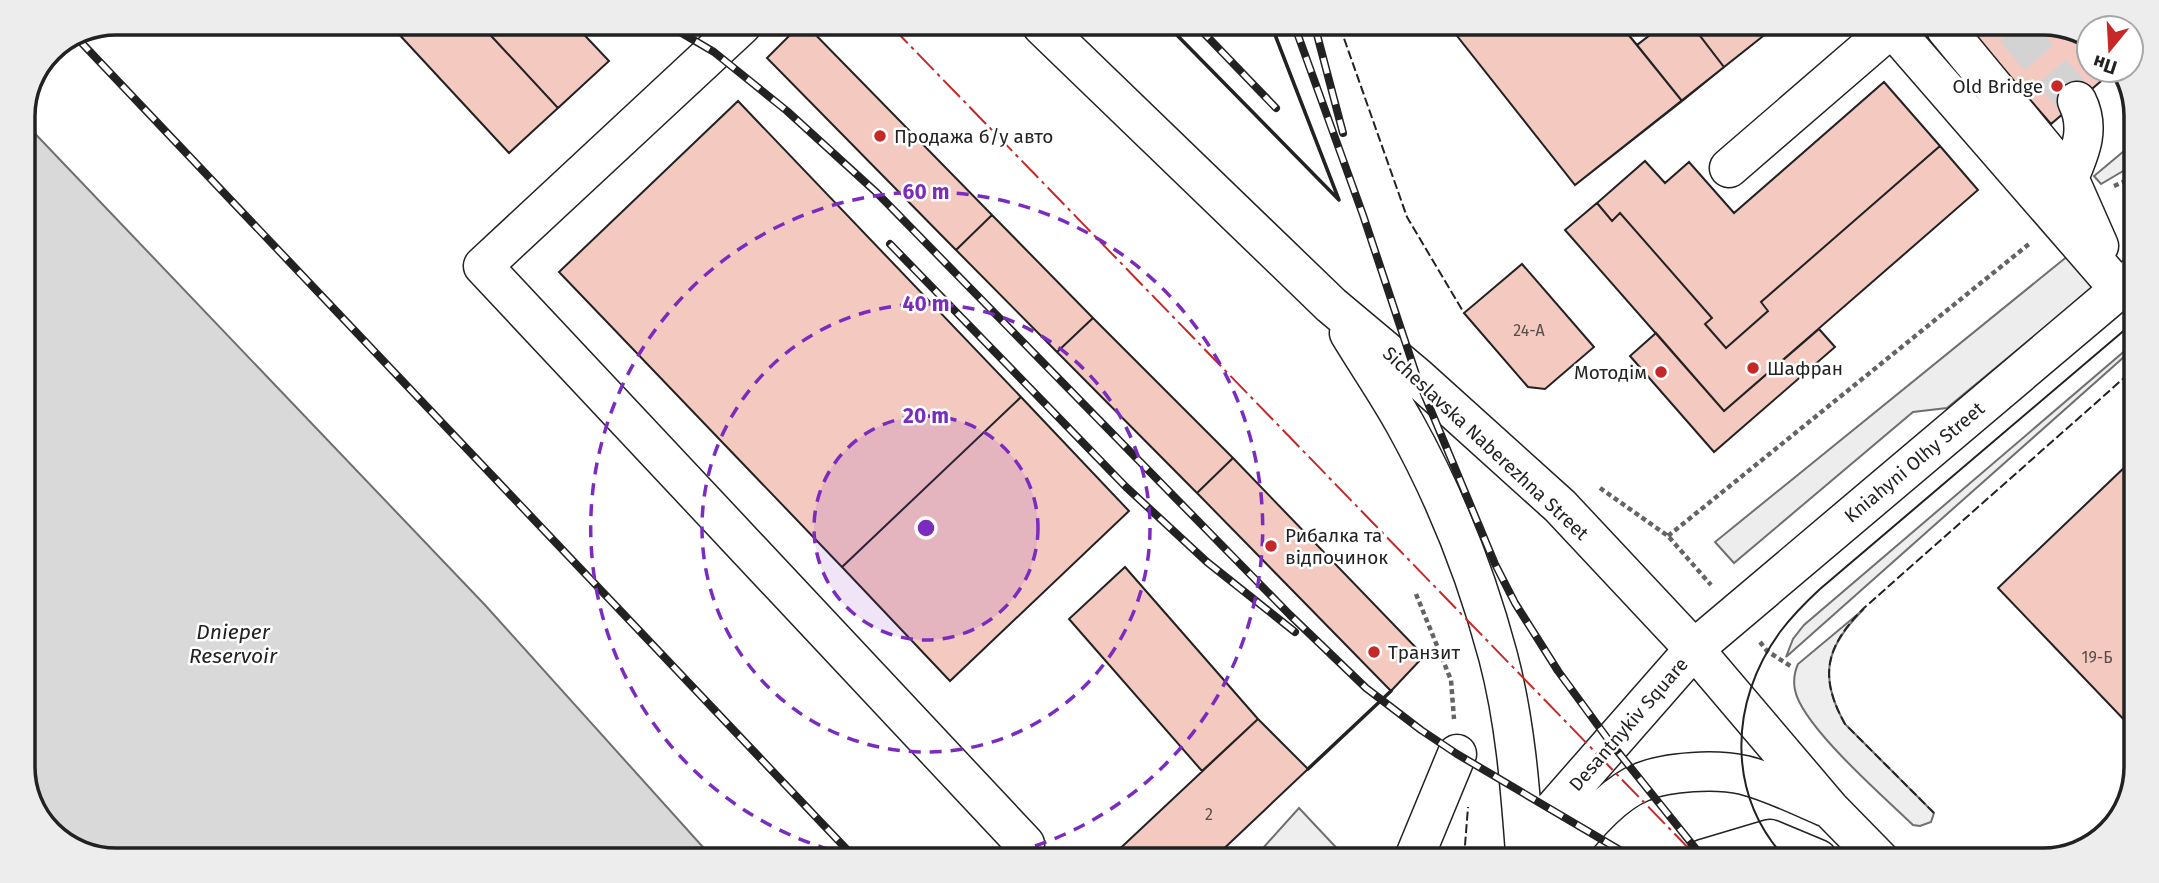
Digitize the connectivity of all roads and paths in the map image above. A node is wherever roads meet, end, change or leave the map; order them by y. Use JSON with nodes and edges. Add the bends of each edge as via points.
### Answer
{"nodes":[{"id":1,"x":732,"y":35,"type":"edge"},
{"id":2,"x":1051,"y":35,"type":"edge"},
{"id":3,"x":1884,"y":35,"type":"edge"},
{"id":4,"x":1897,"y":35,"type":"edge"},
{"id":5,"x":1950,"y":35,"type":"edge"},
{"id":6,"x":2077,"y":101,"type":"tunnel mouth"},
{"id":7,"x":1729,"y":168,"type":"dead end"},
{"id":8,"x":2124,"y":182,"type":"edge"},
{"id":9,"x":2069,"y":201,"type":"junction"},
{"id":10,"x":2124,"y":279,"type":"edge"},
{"id":11,"x":2124,"y":286,"type":"edge"},
{"id":12,"x":1331,"y":305,"type":"junction"},
{"id":13,"x":1600,"y":488,"type":"dead end"},
{"id":14,"x":1416,"y":594,"type":"dead end"},
{"id":15,"x":1694,"y":649,"type":"junction"},
{"id":16,"x":1457,"y":754,"type":"joint"},
{"id":17,"x":1830,"y":809,"type":"junction"},
{"id":18,"x":1025,"y":844,"type":"dead end"},
{"id":19,"x":1418,"y":848,"type":"edge"},
{"id":20,"x":1534,"y":848,"type":"edge"},
{"id":21,"x":1539,"y":848,"type":"edge"},
{"id":22,"x":1550,"y":848,"type":"edge"},
{"id":23,"x":1740,"y":848,"type":"edge"},
{"id":24,"x":1792,"y":848,"type":"edge"},
{"id":25,"x":1868,"y":848,"type":"edge"}],
"edges":[{"from":1,"to":18,"type":"main road","via":[[483,266]]},
{"from":2,"to":12,"type":"main road","name":"Sicheslavska Naberezhna Street"},
{"from":3,"to":7,"type":"main road"},
{"from":4,"to":9,"type":"main road"},
{"from":5,"to":9,"type":"main road"},
{"from":6,"to":9,"type":"main road","via":[[2084,114],[2084,142]]},
{"from":8,"to":9,"type":"path"},
{"from":9,"to":10,"type":"main road"},
{"from":9,"to":13,"type":"path","via":[[1668,536]]},
{"from":11,"to":15,"type":"main road","name":"Kniahyni Olhy Street"},
{"from":12,"to":15,"type":"main road","name":"Sicheslavska Naberezhna Street","via":[[1560,506]]},
{"from":12,"to":20,"type":"main road","name":"Sicheslavska Naberezhna Street","via":[[1405,423],[1471,573],[1499,657]]},
{"from":14,"to":16,"type":"path","via":[[1451,680]]},
{"from":15,"to":17,"type":"main road","name":"Desantnykiv Square"},
{"from":15,"to":21,"type":"main road","name":"Desantnykiv Square","via":[[1552,811]]},
{"from":16,"to":19,"type":"main road"},
{"from":17,"to":22,"type":"main road","via":[[1743,775],[1691,772],[1642,782]]},
{"from":17,"to":25,"type":"main road","name":"Desantnykiv Square"},
{"from":23,"to":24,"type":"main road","via":[[1770,839]]}]}
